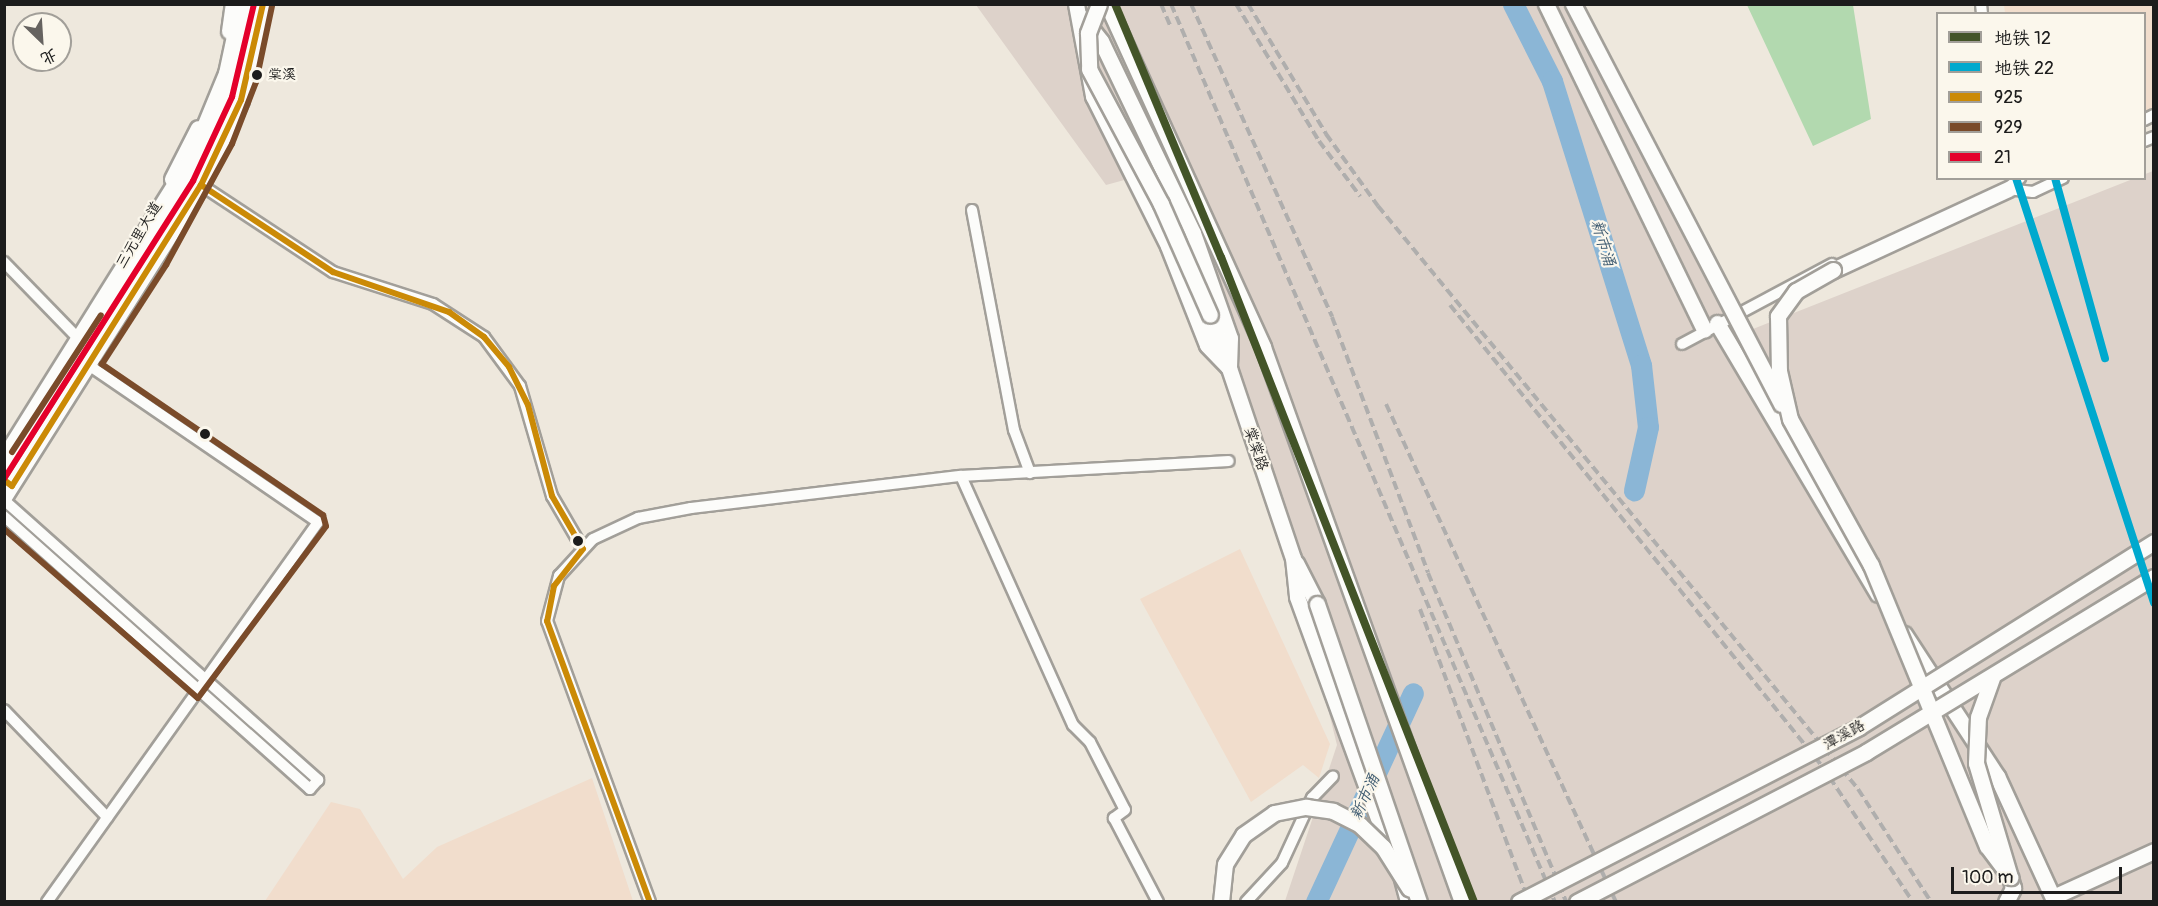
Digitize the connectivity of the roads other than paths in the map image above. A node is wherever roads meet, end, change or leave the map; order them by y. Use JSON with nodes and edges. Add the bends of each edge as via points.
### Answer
{"nodes":[{"id":1,"x":233,"y":4,"type":"edge"},
{"id":2,"x":244,"y":4,"type":"edge"},
{"id":3,"x":263,"y":4,"type":"edge"},
{"id":4,"x":1099,"y":4,"type":"edge"},
{"id":5,"x":1107,"y":4,"type":"edge"},
{"id":6,"x":1546,"y":4,"type":"edge"},
{"id":7,"x":1573,"y":4,"type":"edge"},
{"id":8,"x":1078,"y":9,"type":"edge"},
{"id":9,"x":2059,"y":180,"type":"edge"},
{"id":10,"x":2007,"y":184,"type":"edge"},
{"id":11,"x":201,"y":185,"type":"junction"},
{"id":12,"x":972,"y":210,"type":"dead end"},
{"id":13,"x":4,"y":262,"type":"edge"},
{"id":14,"x":1711,"y":326,"type":"junction"},
{"id":15,"x":76,"y":336,"type":"junction"},
{"id":16,"x":1682,"y":344,"type":"dead end"},
{"id":17,"x":90,"y":366,"type":"junction"},
{"id":18,"x":1229,"y":368,"type":"junction"},
{"id":19,"x":1790,"y":419,"type":"junction"},
{"id":20,"x":4,"y":447,"type":"edge"},
{"id":21,"x":1229,"y":461,"type":"dead end"},
{"id":22,"x":4,"y":463,"type":"edge"},
{"id":23,"x":1030,"y":473,"type":"junction"},
{"id":24,"x":961,"y":476,"type":"junction"},
{"id":25,"x":6,"y":491,"type":"edge"},
{"id":26,"x":4,"y":516,"type":"edge"},
{"id":27,"x":2154,"y":542,"type":"edge"},
{"id":28,"x":583,"y":549,"type":"junction"},
{"id":29,"x":1293,"y":558,"type":"junction"},
{"id":30,"x":2154,"y":567,"type":"edge"},
{"id":31,"x":2154,"y":577,"type":"edge"},
{"id":32,"x":205,"y":680,"type":"junction"},
{"id":33,"x":198,"y":689,"type":"junction"},
{"id":34,"x":4,"y":710,"type":"edge"},
{"id":35,"x":1333,"y":776,"type":"dead end"},
{"id":36,"x":107,"y":818,"type":"junction"},
{"id":37,"x":1395,"y":849,"type":"junction"},
{"id":38,"x":2154,"y":851,"type":"edge"},
{"id":39,"x":2010,"y":877,"type":"junction"},
{"id":40,"x":2054,"y":899,"type":"edge"},
{"id":41,"x":46,"y":902,"type":"edge"},
{"id":42,"x":650,"y":902,"type":"edge"},
{"id":43,"x":1158,"y":902,"type":"edge"},
{"id":44,"x":1221,"y":902,"type":"edge"},
{"id":45,"x":1246,"y":902,"type":"edge"},
{"id":46,"x":1408,"y":902,"type":"edge"},
{"id":47,"x":1420,"y":902,"type":"edge"},
{"id":48,"x":1462,"y":902,"type":"edge"},
{"id":49,"x":1519,"y":902,"type":"edge"},
{"id":50,"x":1577,"y":902,"type":"edge"},
{"id":51,"x":2006,"y":902,"type":"edge"}],
"edges":[{"from":1,"to":15,"type":"street","name":"三元里大道","via":[[220,71],[199,125],[144,228]]},
{"from":2,"to":22,"type":"highway","via":[[229,74],[194,159]]},
{"from":3,"to":11,"type":"street","name":"三元里大道","via":[[241,100]]},
{"from":4,"to":18,"type":"street","bridge":true,"via":[[1088,33],[1089,69],[1107,111],[1161,204]]},
{"from":5,"to":48,"type":"street","via":[[1244,297]]},
{"from":6,"to":14,"type":"street","via":[[1688,303]]},
{"from":7,"to":19,"type":"street","bridge":true},
{"from":8,"to":18,"type":"street","via":[[1101,41],[1193,233],[1230,338]]},
{"from":8,"to":18,"type":"street","name":"棠棠路","via":[[1085,73],[1093,96],[1168,246],[1207,345]]},
{"from":9,"to":10,"type":"street","via":[[2033,192]]},
{"from":10,"to":14,"type":"street","via":[[1798,278]]},
{"from":10,"to":19,"type":"street","bridge":true,"via":[[1796,291],[1778,315],[1779,371]]},
{"from":11,"to":17,"type":"street","name":"三元里大道"},
{"from":11,"to":28,"type":"street","via":[[333,272],[433,304],[484,337],[520,386],[552,496]]},
{"from":12,"to":23,"type":"street","via":[[1014,430]]},
{"from":13,"to":15,"type":"street"},
{"from":14,"to":16,"type":"street"},
{"from":14,"to":40,"type":"street","via":[[1879,597],[1997,776]]},
{"from":15,"to":20,"type":"street","name":"三元里大道"},
{"from":17,"to":25,"type":"street","name":"三元里大道"},
{"from":17,"to":32,"type":"street","via":[[318,522]]},
{"from":18,"to":29,"type":"street","name":"棠棠路"},
{"from":19,"to":39,"type":"street","bridge":true,"via":[[1871,565],[1987,846]]},
{"from":21,"to":23,"type":"street"},
{"from":23,"to":24,"type":"street"},
{"from":24,"to":28,"type":"street","via":[[657,513],[601,533]]},
{"from":24,"to":43,"type":"street","via":[[1073,725],[1090,742],[1125,810],[1114,818]]},
{"from":25,"to":32,"type":"street"},
{"from":26,"to":33,"type":"street"},
{"from":27,"to":49,"type":"street","name":"潭溪路","bridge":true,"via":[[1859,727]]},
{"from":28,"to":42,"type":"street","via":[[554,586],[547,621]]},
{"from":29,"to":37,"type":"street","name":"棠棠路","via":[[1297,597],[1379,821]]},
{"from":29,"to":47,"type":"street","bridge":true,"via":[[1317,604]]},
{"from":30,"to":39,"type":"street","bridge":true,"via":[[2006,664],[1986,688],[1975,739],[1976,763]]},
{"from":31,"to":50,"type":"street","name":"潭溪路","bridge":true,"via":[[1866,752]]},
{"from":32,"to":33,"type":"street"},
{"from":32,"to":33,"type":"street","via":[[318,780],[310,789]]},
{"from":33,"to":36,"type":"street"},
{"from":34,"to":36,"type":"street"},
{"from":35,"to":45,"type":"street","via":[[1312,798],[1282,863]]},
{"from":36,"to":41,"type":"street"},
{"from":37,"to":46,"type":"street"},
{"from":37,"to":47,"type":"street","name":"棠棠路"},
{"from":38,"to":40,"type":"street"},
{"from":39,"to":51,"type":"street","via":[[2013,888]]},
{"from":44,"to":47,"type":"street","bridge":true,"via":[[1225,864],[1243,835],[1274,813],[1306,807],[1333,811],[1360,825],[1383,847]]}]}
